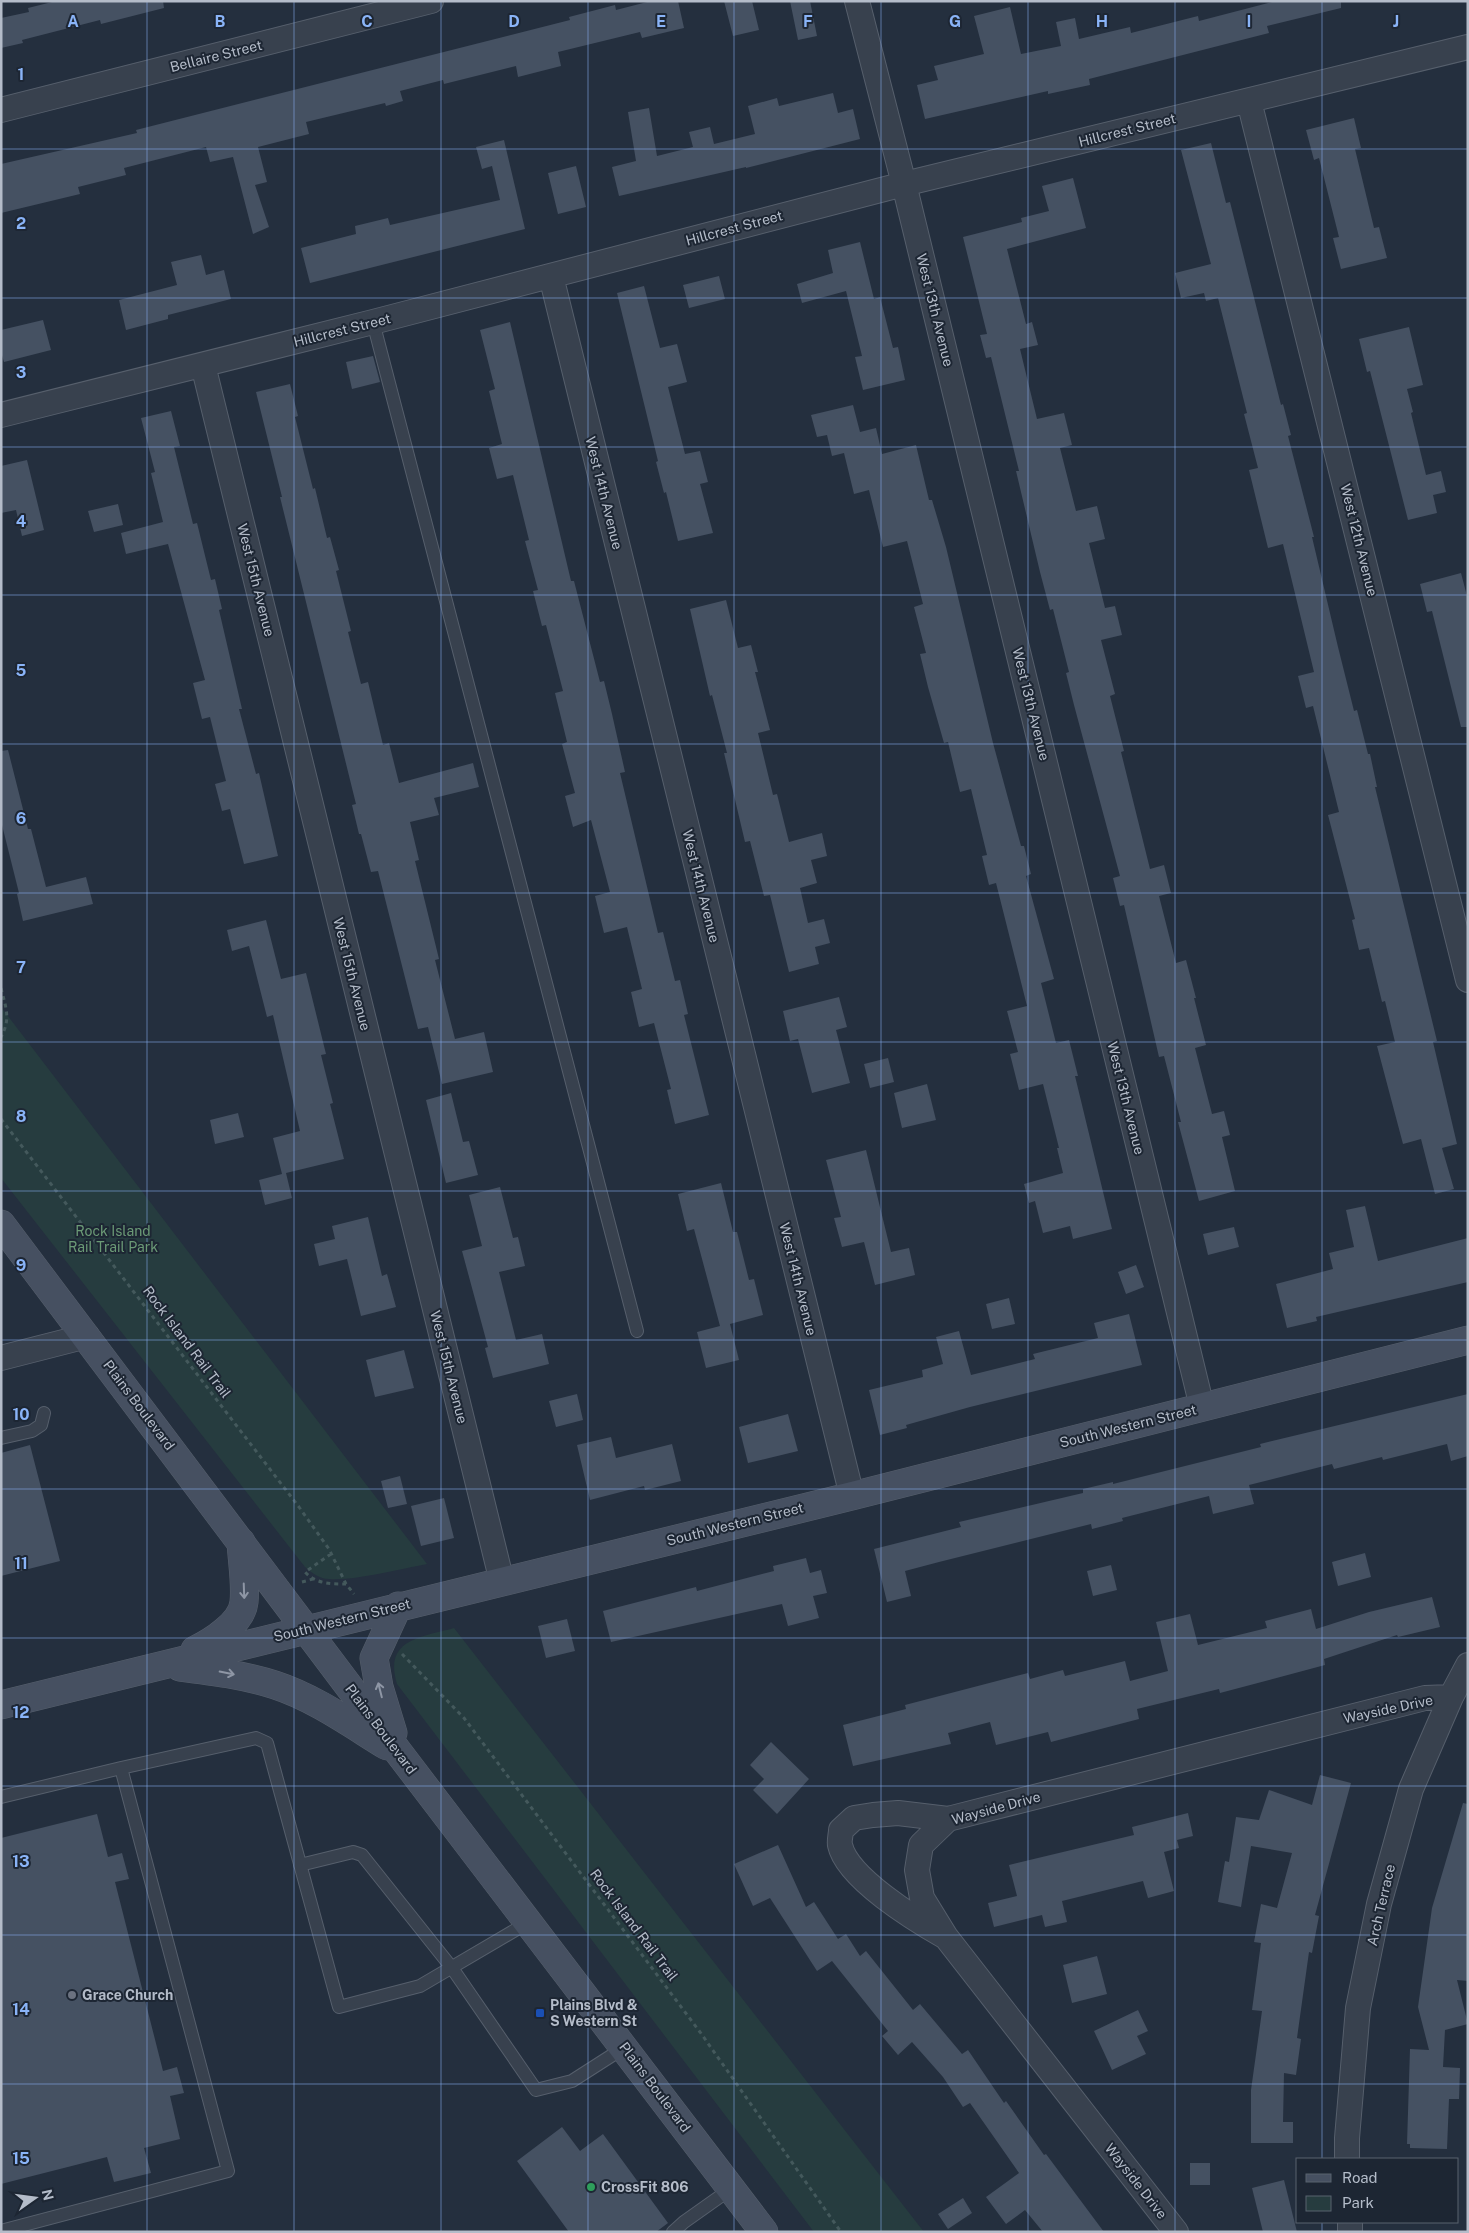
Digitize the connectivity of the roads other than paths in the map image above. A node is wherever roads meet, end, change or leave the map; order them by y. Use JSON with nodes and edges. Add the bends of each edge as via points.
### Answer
{"nodes":[{"id":1,"x":431,"y":1,"type":"edge"},
{"id":2,"x":856,"y":1,"type":"edge"},
{"id":3,"x":1468,"y":46,"type":"edge"},
{"id":4,"x":1249,"y":101,"type":"junction"},
{"id":5,"x":1,"y":110,"type":"edge"},
{"id":6,"x":904,"y":184,"type":"junction"},
{"id":7,"x":551,"y":276,"type":"junction"},
{"id":8,"x":373,"y":322,"type":"junction"},
{"id":9,"x":203,"y":365,"type":"junction"},
{"id":10,"x":1,"y":416,"type":"edge"},
{"id":11,"x":1468,"y":980,"type":"edge"},
{"id":12,"x":1,"y":1224,"type":"edge"},
{"id":13,"x":637,"y":1331,"type":"dead end"},
{"id":14,"x":87,"y":1336,"type":"junction"},
{"id":15,"x":1468,"y":1340,"type":"edge"},
{"id":16,"x":1,"y":1358,"type":"edge"},
{"id":17,"x":1202,"y":1408,"type":"junction"},
{"id":18,"x":44,"y":1413,"type":"dead end"},
{"id":19,"x":1,"y":1438,"type":"edge"},
{"id":20,"x":852,"y":1496,"type":"junction"},
{"id":21,"x":242,"y":1542,"type":"junction"},
{"id":22,"x":502,"y":1582,"type":"junction"},
{"id":23,"x":398,"y":1606,"type":"junction"},
{"id":24,"x":306,"y":1629,"type":"junction"},
{"id":25,"x":164,"y":1665,"type":"junction"},
{"id":26,"x":1468,"y":1665,"type":"edge"},
{"id":27,"x":1451,"y":1697,"type":"junction"},
{"id":28,"x":1,"y":1705,"type":"edge"},
{"id":29,"x":399,"y":1753,"type":"junction"},
{"id":30,"x":121,"y":1768,"type":"junction"},
{"id":31,"x":1,"y":1797,"type":"edge"},
{"id":32,"x":948,"y":1819,"type":"junction"},
{"id":33,"x":300,"y":1865,"type":"junction"},
{"id":34,"x":529,"y":1922,"type":"junction"},
{"id":35,"x":946,"y":1937,"type":"junction"},
{"id":36,"x":452,"y":1968,"type":"junction"},
{"id":37,"x":625,"y":2048,"type":"junction"},
{"id":38,"x":1348,"y":2158,"type":"edge"},
{"id":39,"x":732,"y":2188,"type":"junction"},
{"id":40,"x":1,"y":2231,"type":"edge"},
{"id":41,"x":673,"y":2232,"type":"edge"},
{"id":42,"x":764,"y":2232,"type":"edge"},
{"id":43,"x":1176,"y":2232,"type":"edge"}],
"edges":[{"from":1,"to":5,"type":"street","name":"Bellaire Street"},
{"from":2,"to":6,"type":"street","name":"West 13th Avenue"},
{"from":3,"to":4,"type":"street","name":"Hillcrest Street"},
{"from":4,"to":6,"type":"street","name":"Hillcrest Street"},
{"from":4,"to":11,"type":"street","name":"West 12th Avenue"},
{"from":6,"to":7,"type":"street","name":"Hillcrest Street"},
{"from":6,"to":17,"type":"street","name":"West 13th Avenue"},
{"from":7,"to":8,"type":"street","name":"Hillcrest Street"},
{"from":7,"to":20,"type":"street","name":"West 14th Avenue"},
{"from":8,"to":9,"type":"street","name":"Hillcrest Street"},
{"from":8,"to":13,"type":"lane"},
{"from":9,"to":10,"type":"street","name":"Hillcrest Street"},
{"from":9,"to":22,"type":"street","name":"West 15th Avenue"},
{"from":12,"to":14,"type":"main road","name":"Plains Boulevard"},
{"from":14,"to":16,"type":"street"},
{"from":14,"to":21,"type":"main road","name":"Plains Boulevard"},
{"from":15,"to":17,"type":"main road","name":"South Western Street"},
{"from":17,"to":20,"type":"main road","name":"South Western Street"},
{"from":18,"to":19,"type":"lane","via":[[41,1425],[32,1431]]},
{"from":20,"to":22,"type":"main road","name":"South Western Street"},
{"from":21,"to":24,"type":"main road","name":"Plains Boulevard"},
{"from":21,"to":25,"type":"main road","one_way":true,"via":[[244,1604],[232,1624],[210,1643]]},
{"from":22,"to":23,"type":"main road","name":"South Western Street"},
{"from":23,"to":24,"type":"main road","name":"South Western Street"},
{"from":29,"to":23,"type":"main road","one_way":true,"via":[[378,1687],[374,1658]]},
{"from":24,"to":25,"type":"main road","name":"South Western Street"},
{"from":24,"to":29,"type":"main road","name":"Plains Boulevard"},
{"from":25,"to":28,"type":"main road","name":"South Western Street"},
{"from":25,"to":29,"type":"main road","one_way":true,"via":[[226,1672],[276,1685],[328,1710]]},
{"from":26,"to":27,"type":"street","name":"Arch Terrace"},
{"from":27,"to":32,"type":"street","name":"Wayside Drive","via":[[1425,1698]]},
{"from":27,"to":38,"type":"street","name":"Arch Terrace","via":[[1411,1789],[1379,1904],[1358,2008]]},
{"from":29,"to":34,"type":"main road","name":"Plains Boulevard"},
{"from":30,"to":31,"type":"lane"},
{"from":30,"to":33,"type":"lane","via":[[256,1738],[267,1743]]},
{"from":30,"to":40,"type":"lane","via":[[228,2171]]},
{"from":32,"to":35,"type":"street","name":"Wayside Drive","via":[[921,1845],[917,1870],[922,1898]]},
{"from":32,"to":35,"type":"street","via":[[898,1813],[854,1818],[841,1830],[839,1845],[850,1865],[875,1889],[903,1912]]},
{"from":33,"to":36,"type":"lane","via":[[353,1852],[362,1856]]},
{"from":33,"to":36,"type":"lane","via":[[339,2007],[420,1986]]},
{"from":34,"to":36,"type":"lane"},
{"from":34,"to":37,"type":"main road","name":"Plains Boulevard"},
{"from":35,"to":43,"type":"street","name":"Wayside Drive"},
{"from":36,"to":37,"type":"lane","via":[[536,2090],[572,2081]]},
{"from":37,"to":39,"type":"main road","name":"Plains Boulevard"},
{"from":39,"to":41,"type":"lane"},
{"from":39,"to":42,"type":"main road","name":"Plains Boulevard"}]}
